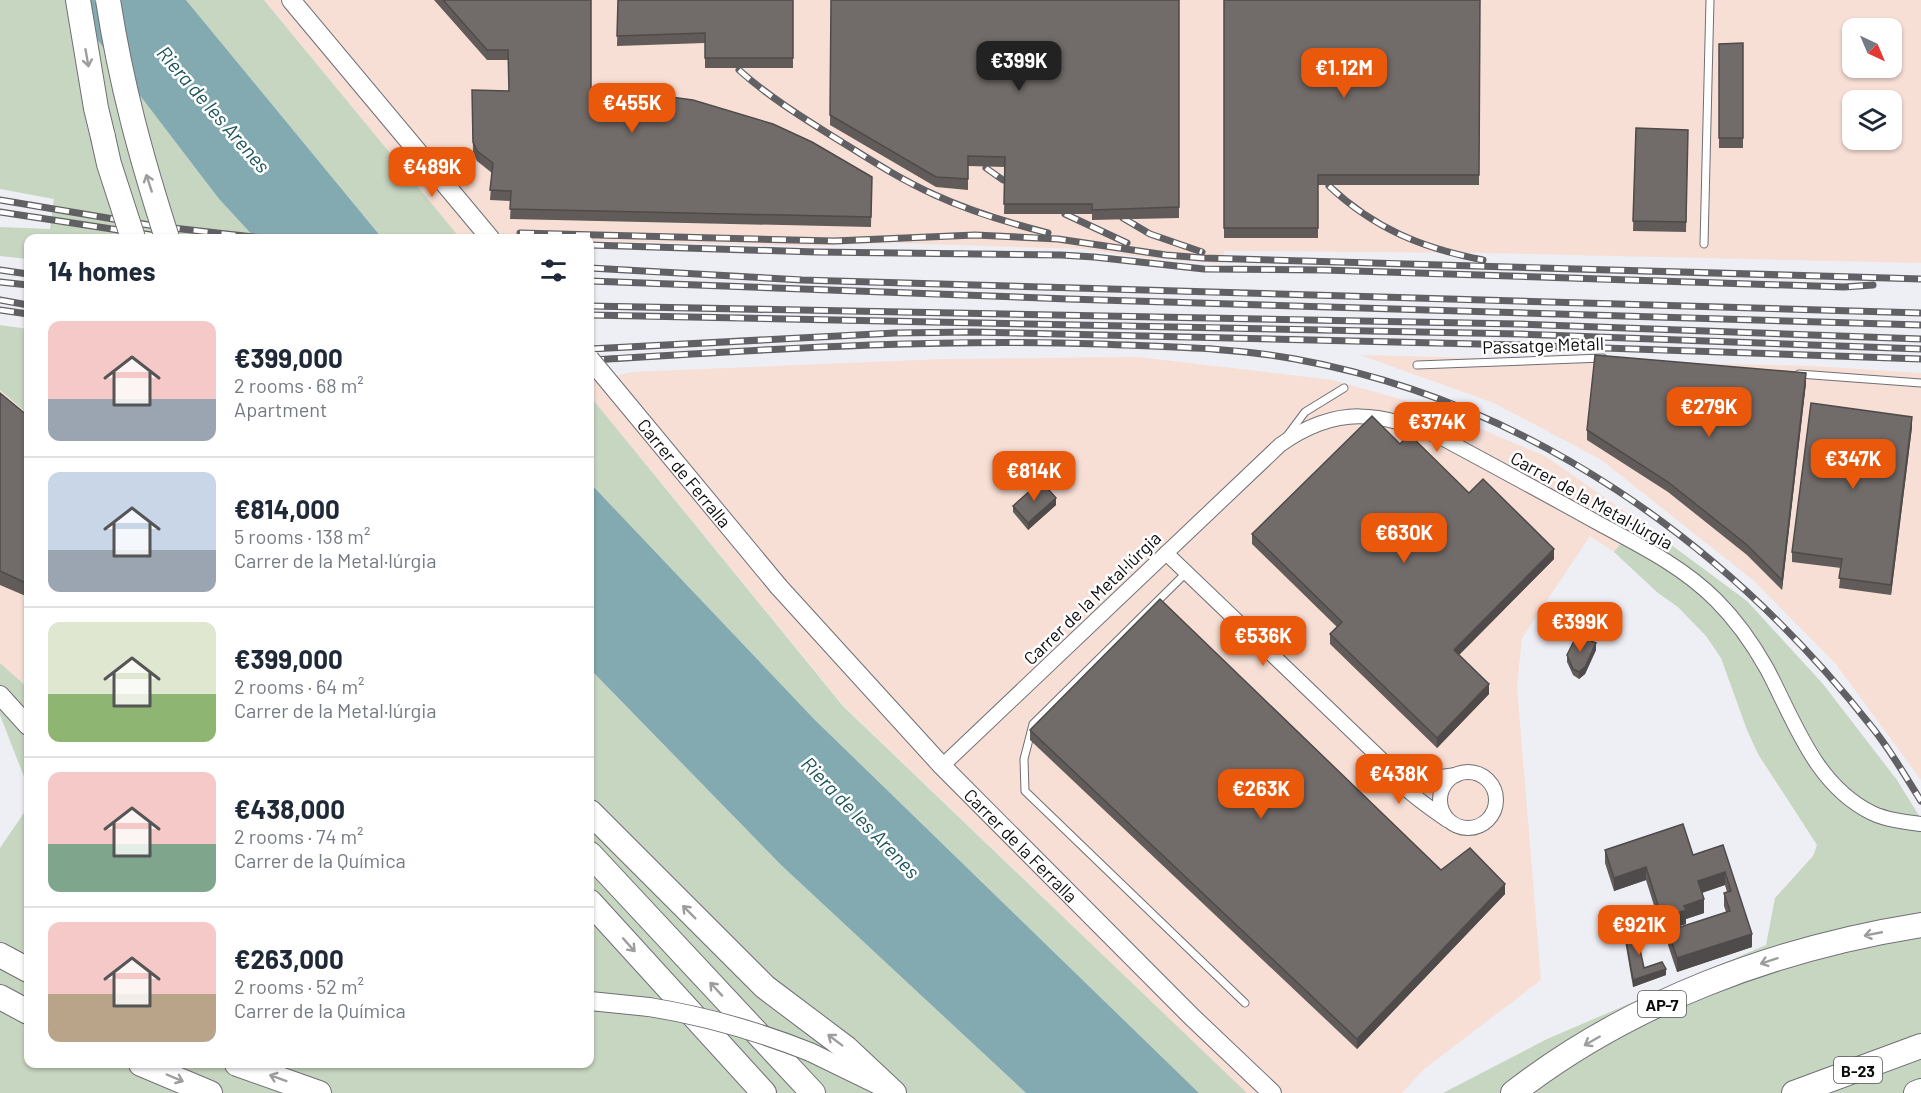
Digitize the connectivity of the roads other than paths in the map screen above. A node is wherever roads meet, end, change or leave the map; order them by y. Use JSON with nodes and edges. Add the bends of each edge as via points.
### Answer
{"nodes":[{"id":1,"x":78,"y":0,"type":"edge"},
{"id":2,"x":108,"y":0,"type":"edge"},
{"id":3,"x":291,"y":0,"type":"edge"},
{"id":4,"x":1710,"y":0,"type":"edge"},
{"id":5,"x":132,"y":234,"type":"edge"},
{"id":6,"x":166,"y":234,"type":"edge"},
{"id":7,"x":487,"y":234,"type":"edge"},
{"id":8,"x":1704,"y":244,"type":"dead end"},
{"id":9,"x":1617,"y":359,"type":"edge"},
{"id":10,"x":594,"y":364,"type":"edge"},
{"id":11,"x":1417,"y":365,"type":"dead end"},
{"id":12,"x":1792,"y":373,"type":"edge"},
{"id":13,"x":1921,"y":383,"type":"edge"},
{"id":14,"x":1344,"y":388,"type":"dead end"},
{"id":15,"x":1280,"y":445,"type":"junction"},
{"id":16,"x":1166,"y":553,"type":"junction"},
{"id":17,"x":1187,"y":572,"type":"junction"},
{"id":18,"x":779,"y":587,"type":"joint"},
{"id":19,"x":0,"y":695,"type":"edge"},
{"id":20,"x":24,"y":722,"type":"edge"},
{"id":21,"x":1381,"y":759,"type":"junction"},
{"id":22,"x":942,"y":766,"type":"junction"},
{"id":23,"x":1456,"y":775,"type":"junction"},
{"id":24,"x":594,"y":816,"type":"edge"},
{"id":25,"x":1447,"y":820,"type":"junction"},
{"id":26,"x":1921,"y":824,"type":"edge"},
{"id":27,"x":594,"y":858,"type":"edge"},
{"id":28,"x":594,"y":906,"type":"edge"},
{"id":29,"x":1921,"y":925,"type":"edge"},
{"id":30,"x":0,"y":955,"type":"edge"},
{"id":31,"x":24,"y":968,"type":"edge"},
{"id":32,"x":0,"y":997,"type":"edge"},
{"id":33,"x":594,"y":1001,"type":"edge"},
{"id":34,"x":1245,"y":1003,"type":"dead end"},
{"id":35,"x":24,"y":1010,"type":"edge"},
{"id":36,"x":1921,"y":1046,"type":"edge"},
{"id":37,"x":151,"y":1068,"type":"edge"},
{"id":38,"x":248,"y":1068,"type":"edge"},
{"id":39,"x":1921,"y":1091,"type":"edge"},
{"id":40,"x":210,"y":1093,"type":"edge"},
{"id":41,"x":319,"y":1093,"type":"edge"},
{"id":42,"x":764,"y":1093,"type":"edge"},
{"id":43,"x":813,"y":1093,"type":"edge"},
{"id":44,"x":892,"y":1093,"type":"edge"},
{"id":45,"x":1272,"y":1093,"type":"edge"},
{"id":46,"x":1514,"y":1093,"type":"edge"},
{"id":47,"x":1794,"y":1093,"type":"edge"},
{"id":48,"x":1916,"y":1093,"type":"edge"}],
"edges":[{"from":1,"to":5,"type":"highway","one_way":true,"bridge":true,"via":[[96,108]]},
{"from":6,"to":2,"type":"highway","one_way":true,"bridge":true,"via":[[130,116]]},
{"from":3,"to":7,"type":"street"},
{"from":4,"to":8,"type":"lane"},
{"from":9,"to":11,"type":"lane","name":"Passatge Metall"},
{"from":10,"to":18,"type":"street","name":"Carrer de Ferralla","bridge":true},
{"from":12,"to":13,"type":"lane"},
{"from":14,"to":15,"type":"lane","via":[[1305,412]]},
{"from":15,"to":16,"type":"street","name":"Carrer de la Metal·lúrgia"},
{"from":15,"to":26,"type":"street","name":"Carrer de la Metal·lúrgia","via":[[1312,425],[1344,416],[1402,423],[1442,438],[1656,554],[1715,599],[1743,632],[1767,669],[1812,758],[1833,784],[1874,814]]},
{"from":16,"to":17,"type":"street"},
{"from":16,"to":22,"type":"street","name":"Carrer de la Metal·lúrgia"},
{"from":17,"to":21,"type":"street"},
{"from":17,"to":34,"type":"lane","via":[[1033,724],[1024,759],[1025,791]]},
{"from":18,"to":22,"type":"street","name":"Carrer de la Ferralla"},
{"from":19,"to":20,"type":"street"},
{"from":21,"to":23,"type":"street","via":[[1413,775]]},
{"from":21,"to":25,"type":"street","via":[[1408,793]]},
{"from":22,"to":45,"type":"street","name":"Carrer de la Ferralla"},
{"from":23,"to":25,"type":"street","via":[[1440,795]]},
{"from":23,"to":25,"type":"street","via":[[1465,772],[1484,776],[1491,783],[1496,801],[1490,819],[1482,825],[1464,828]]},
{"from":44,"to":24,"type":"highway","one_way":true,"via":[[846,1048],[765,987]]},
{"from":43,"to":27,"type":"highway","one_way":true},
{"from":28,"to":42,"type":"highway","one_way":true},
{"from":29,"to":46,"type":"highway","number":"AP-7","one_way":true,"via":[[1825,945],[1747,968],[1600,1035]]},
{"from":30,"to":31,"type":"highway"},
{"from":32,"to":35,"type":"highway"},
{"from":33,"to":44,"type":"street","bridge":true,"via":[[649,1007],[732,1024],[810,1052]]},
{"from":36,"to":47,"type":"highway","number":"B-23"},
{"from":37,"to":40,"type":"highway","one_way":true},
{"from":41,"to":38,"type":"highway","one_way":true},
{"from":39,"to":48,"type":"highway"}]}
